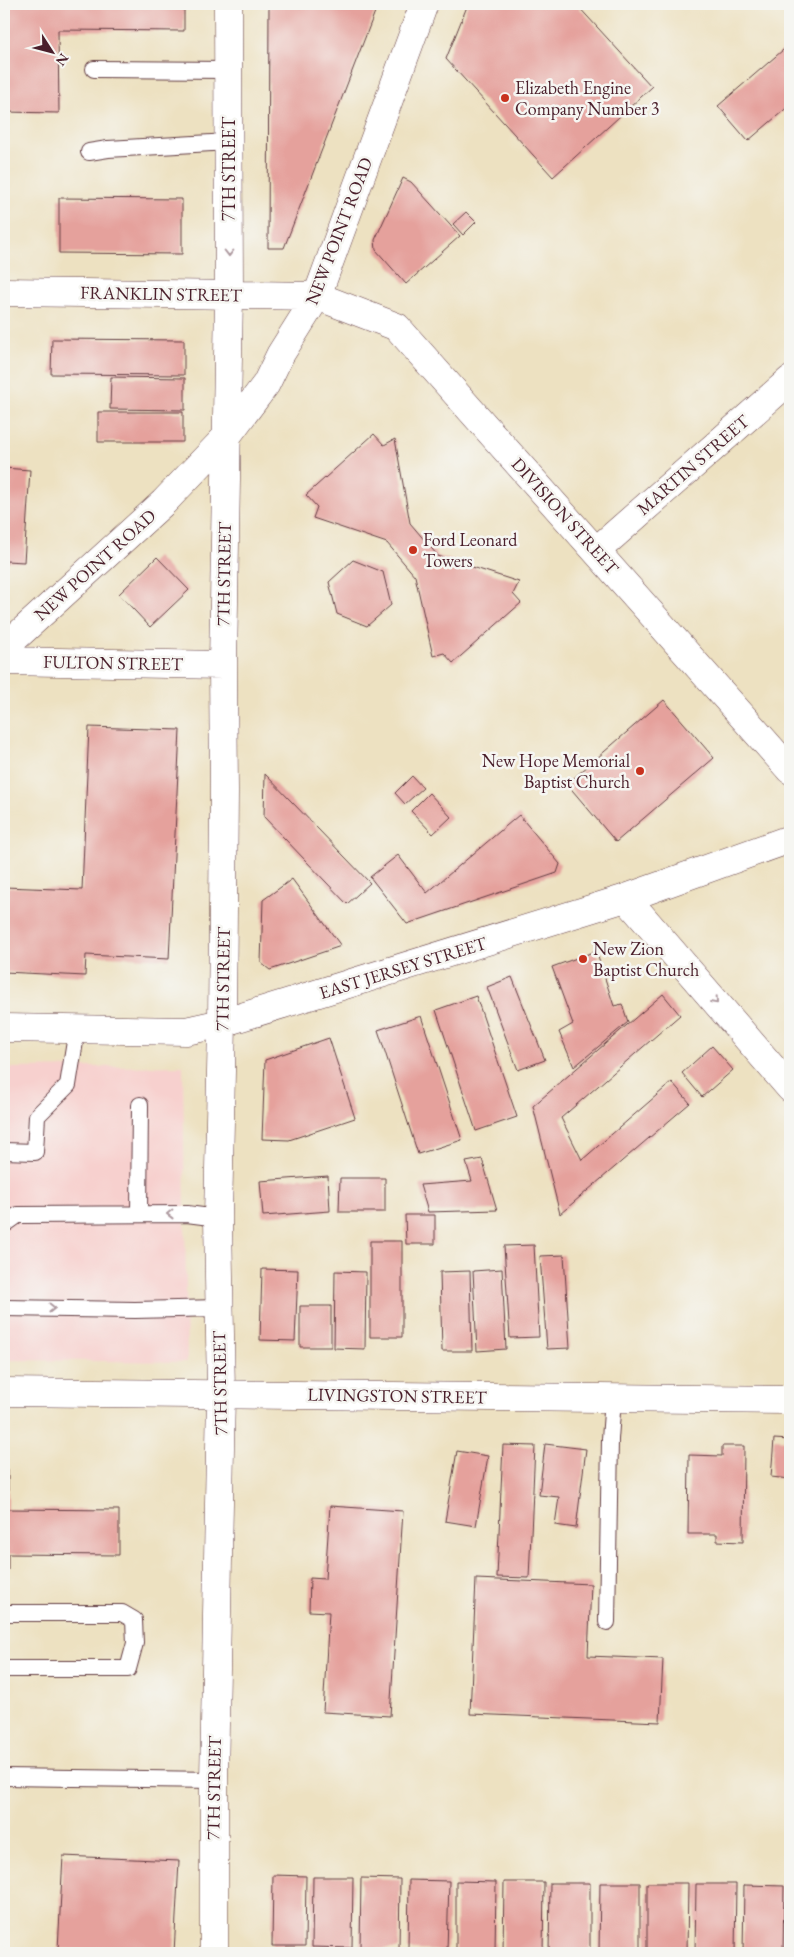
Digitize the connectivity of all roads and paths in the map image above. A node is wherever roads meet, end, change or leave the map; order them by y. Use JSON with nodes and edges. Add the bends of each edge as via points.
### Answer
{"nodes":[{"id":1,"x":228,"y":4,"type":"edge"},
{"id":2,"x":424,"y":4,"type":"edge"},
{"id":3,"x":94,"y":69,"type":"dead end"},
{"id":4,"x":229,"y":70,"type":"junction"},
{"id":5,"x":229,"y":142,"type":"junction"},
{"id":6,"x":89,"y":152,"type":"dead end"},
{"id":7,"x":4,"y":292,"type":"edge"},
{"id":8,"x":229,"y":294,"type":"junction"},
{"id":9,"x":317,"y":296,"type":"junction"},
{"id":10,"x":790,"y":380,"type":"edge"},
{"id":11,"x":227,"y":436,"type":"junction"},
{"id":12,"x":596,"y":551,"type":"junction"},
{"id":13,"x":4,"y":648,"type":"edge"},
{"id":14,"x":4,"y":661,"type":"edge"},
{"id":15,"x":223,"y":665,"type":"junction"},
{"id":16,"x":790,"y":770,"type":"edge"},
{"id":17,"x":790,"y":839,"type":"edge"},
{"id":18,"x":626,"y":898,"type":"junction"},
{"id":19,"x":222,"y":1023,"type":"junction"},
{"id":20,"x":4,"y":1028,"type":"edge"},
{"id":21,"x":77,"y":1029,"type":"junction"},
{"id":22,"x":790,"y":1088,"type":"edge"},
{"id":23,"x":140,"y":1105,"type":"dead end"},
{"id":24,"x":4,"y":1151,"type":"edge"},
{"id":25,"x":139,"y":1214,"type":"junction"},
{"id":26,"x":218,"y":1218,"type":"junction"},
{"id":27,"x":4,"y":1225,"type":"edge"},
{"id":28,"x":4,"y":1308,"type":"edge"},
{"id":29,"x":219,"y":1308,"type":"junction"},
{"id":30,"x":4,"y":1392,"type":"edge"},
{"id":31,"x":222,"y":1393,"type":"junction"},
{"id":32,"x":613,"y":1399,"type":"junction"},
{"id":33,"x":790,"y":1400,"type":"edge"},
{"id":34,"x":4,"y":1613,"type":"edge"},
{"id":35,"x":607,"y":1622,"type":"dead end"},
{"id":36,"x":4,"y":1669,"type":"edge"},
{"id":37,"x":4,"y":1777,"type":"edge"},
{"id":38,"x":214,"y":1780,"type":"junction"},
{"id":39,"x":214,"y":1953,"type":"edge"}],
"edges":[{"from":1,"to":4,"type":"street","name":"7TH STREET"},
{"from":2,"to":9,"type":"street","name":"NEW POINT ROAD"},
{"from":3,"to":4,"type":"lane"},
{"from":4,"to":5,"type":"street","name":"7TH STREET"},
{"from":5,"to":6,"type":"lane"},
{"from":5,"to":8,"type":"street","name":"7TH STREET","one_way":true},
{"from":7,"to":8,"type":"street","name":"FRANKLIN STREET"},
{"from":8,"to":9,"type":"street","name":"FRANKLIN STREET"},
{"from":8,"to":11,"type":"street","name":"7TH STREET"},
{"from":9,"to":11,"type":"street","name":"NEW POINT ROAD","via":[[266,384]]},
{"from":9,"to":12,"type":"street","name":"DIVISION STREET","via":[[397,327]]},
{"from":10,"to":12,"type":"street","name":"MARTIN STREET"},
{"from":11,"to":13,"type":"street","name":"NEW POINT ROAD","via":[[164,502]]},
{"from":11,"to":15,"type":"street","name":"7TH STREET"},
{"from":12,"to":16,"type":"street","name":"DIVISION STREET"},
{"from":14,"to":15,"type":"street","name":"FULTON STREET"},
{"from":15,"to":19,"type":"street","name":"7TH STREET"},
{"from":17,"to":18,"type":"street","name":"EAST JERSEY STREET"},
{"from":18,"to":19,"type":"street","name":"EAST JERSEY STREET"},
{"from":18,"to":22,"type":"street","one_way":true},
{"from":19,"to":21,"type":"street","name":"EAST JERSEY STREET","via":[[186,1031]]},
{"from":19,"to":26,"type":"street","name":"7TH STREET"},
{"from":20,"to":21,"type":"street","name":"EAST JERSEY STREET"},
{"from":21,"to":24,"type":"lane","via":[[68,1084],[37,1116],[35,1152]]},
{"from":23,"to":25,"type":"lane"},
{"from":26,"to":25,"type":"lane","one_way":true},
{"from":25,"to":27,"type":"lane","via":[[18,1215]]},
{"from":26,"to":29,"type":"street","name":"7TH STREET"},
{"from":28,"to":29,"type":"lane","one_way":true},
{"from":29,"to":31,"type":"street","name":"7TH STREET"},
{"from":30,"to":31,"type":"street","name":"LIVINGSTON STREET"},
{"from":31,"to":32,"type":"street","name":"LIVINGSTON STREET"},
{"from":31,"to":38,"type":"street","name":"7TH STREET"},
{"from":32,"to":33,"type":"street","name":"LIVINGSTON STREET"},
{"from":32,"to":35,"type":"lane"},
{"from":34,"to":36,"type":"lane","via":[[122,1612],[134,1620],[136,1643],[128,1669]]},
{"from":37,"to":38,"type":"lane"},
{"from":38,"to":39,"type":"street","name":"7TH STREET"}]}
